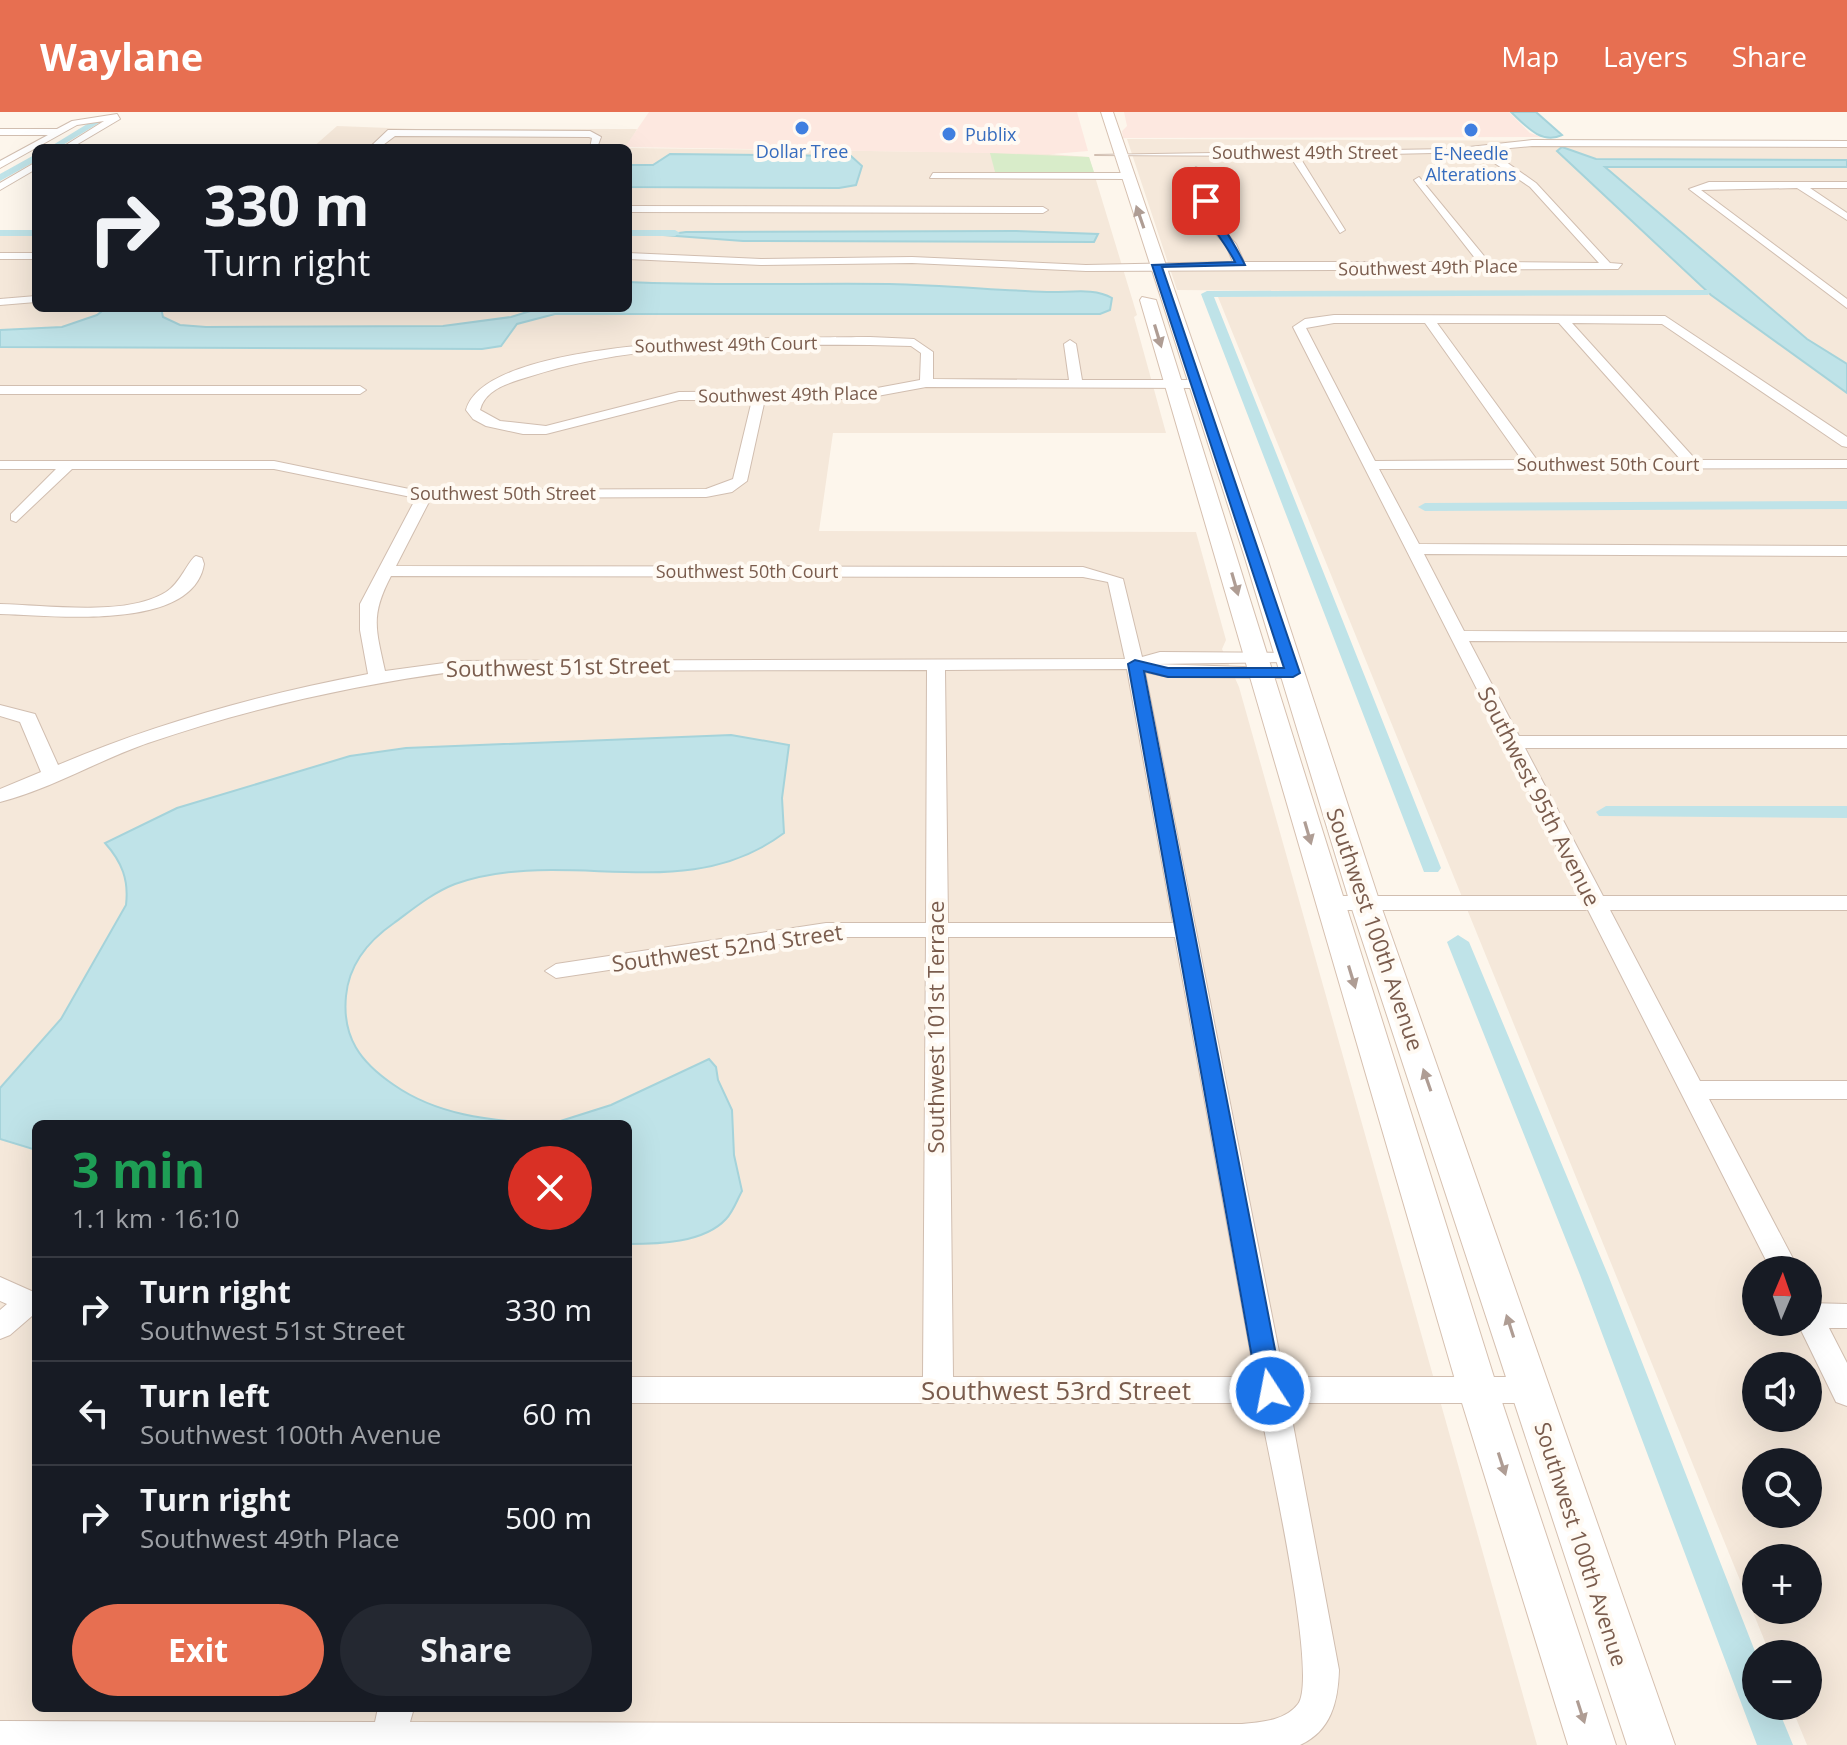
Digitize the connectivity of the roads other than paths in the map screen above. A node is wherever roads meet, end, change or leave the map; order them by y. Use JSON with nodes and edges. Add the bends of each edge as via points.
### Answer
{"nodes":[{"id":1,"x":1107,"y":112,"type":"edge"},
{"id":2,"x":121,"y":114,"type":"edge"},
{"id":3,"x":0,"y":132,"type":"edge"},
{"id":4,"x":59,"y":132,"type":"junction"},
{"id":5,"x":1093,"y":138,"type":"dead end"},
{"id":6,"x":38,"y":144,"type":"edge"},
{"id":7,"x":72,"y":144,"type":"edge"},
{"id":8,"x":378,"y":144,"type":"edge"},
{"id":9,"x":595,"y":144,"type":"edge"},
{"id":10,"x":1847,"y":144,"type":"edge"},
{"id":11,"x":32,"y":147,"type":"edge"},
{"id":12,"x":1481,"y":150,"type":"junction"},
{"id":13,"x":1119,"y":154,"type":"junction"},
{"id":14,"x":1293,"y":154,"type":"junction"},
{"id":15,"x":1099,"y":155,"type":"junction"},
{"id":16,"x":0,"y":165,"type":"edge"},
{"id":17,"x":32,"y":167,"type":"edge"},
{"id":18,"x":1196,"y":170,"type":"dead end"},
{"id":19,"x":1126,"y":176,"type":"junction"},
{"id":20,"x":1419,"y":180,"type":"dead end"},
{"id":21,"x":1108,"y":182,"type":"junction"},
{"id":22,"x":1799,"y":185,"type":"junction"},
{"id":23,"x":1847,"y":185,"type":"edge"},
{"id":24,"x":0,"y":187,"type":"edge"},
{"id":25,"x":933,"y":187,"type":"junction"},
{"id":26,"x":632,"y":209,"type":"edge"},
{"id":27,"x":1043,"y":210,"type":"dead end"},
{"id":28,"x":1847,"y":217,"type":"edge"},
{"id":29,"x":1340,"y":230,"type":"dead end"},
{"id":30,"x":0,"y":256,"type":"edge"},
{"id":31,"x":32,"y":256,"type":"edge"},
{"id":32,"x":632,"y":256,"type":"edge"},
{"id":33,"x":1140,"y":260,"type":"junction"},
{"id":34,"x":1604,"y":264,"type":"junction"},
{"id":35,"x":1240,"y":265,"type":"junction"},
{"id":36,"x":1486,"y":266,"type":"junction"},
{"id":37,"x":1618,"y":266,"type":"dead end"},
{"id":38,"x":31,"y":300,"type":"edge"},
{"id":39,"x":0,"y":302,"type":"edge"},
{"id":40,"x":1847,"y":305,"type":"edge"},
{"id":41,"x":1428,"y":319,"type":"junction"},
{"id":42,"x":1562,"y":319,"type":"junction"},
{"id":43,"x":1070,"y":344,"type":"dead end"},
{"id":44,"x":926,"y":383,"type":"junction"},
{"id":45,"x":1076,"y":383,"type":"junction"},
{"id":46,"x":1173,"y":384,"type":"junction"},
{"id":47,"x":1197,"y":384,"type":"junction"},
{"id":48,"x":0,"y":390,"type":"edge"},
{"id":49,"x":360,"y":390,"type":"dead end"},
{"id":50,"x":759,"y":396,"type":"junction"},
{"id":51,"x":481,"y":419,"type":"joint"},
{"id":52,"x":1847,"y":443,"type":"edge"},
{"id":53,"x":1532,"y":464,"type":"junction"},
{"id":54,"x":1692,"y":464,"type":"junction"},
{"id":55,"x":1847,"y":464,"type":"edge"},
{"id":56,"x":0,"y":465,"type":"edge"},
{"id":57,"x":68,"y":465,"type":"junction"},
{"id":58,"x":1369,"y":465,"type":"junction"},
{"id":59,"x":426,"y":494,"type":"junction"},
{"id":60,"x":16,"y":517,"type":"dead end"},
{"id":61,"x":1413,"y":549,"type":"junction"},
{"id":62,"x":1847,"y":551,"type":"edge"},
{"id":63,"x":196,"y":561,"type":"dead end"},
{"id":64,"x":383,"y":571,"type":"junction"},
{"id":65,"x":0,"y":609,"type":"edge"},
{"id":66,"x":1458,"y":636,"type":"junction"},
{"id":67,"x":1847,"y":637,"type":"edge"},
{"id":68,"x":936,"y":664,"type":"junction"},
{"id":69,"x":1135,"y":664,"type":"junction"},
{"id":70,"x":1259,"y":665,"type":"junction"},
{"id":71,"x":1290,"y":665,"type":"junction"},
{"id":72,"x":377,"y":677,"type":"junction"},
{"id":73,"x":7,"y":711,"type":"edge"},
{"id":74,"x":1514,"y":742,"type":"junction"},
{"id":75,"x":1847,"y":742,"type":"edge"},
{"id":76,"x":52,"y":775,"type":"junction"},
{"id":77,"x":0,"y":796,"type":"edge"},
{"id":78,"x":1594,"y":902,"type":"junction"},
{"id":79,"x":1347,"y":903,"type":"junction"},
{"id":80,"x":1847,"y":903,"type":"edge"},
{"id":81,"x":934,"y":929,"type":"junction"},
{"id":82,"x":1186,"y":930,"type":"junction"},
{"id":83,"x":556,"y":971,"type":"dead end"},
{"id":84,"x":1693,"y":1090,"type":"junction"},
{"id":85,"x":1847,"y":1090,"type":"edge"},
{"id":86,"x":1778,"y":1256,"type":"edge"},
{"id":87,"x":0,"y":1288,"type":"edge"},
{"id":88,"x":32,"y":1304,"type":"edge"},
{"id":89,"x":32,"y":1305,"type":"edge"},
{"id":90,"x":1822,"y":1316,"type":"edge"},
{"id":91,"x":1847,"y":1316,"type":"edge"},
{"id":92,"x":0,"y":1327,"type":"edge"},
{"id":93,"x":1818,"y":1336,"type":"edge"},
{"id":94,"x":632,"y":1390,"type":"edge"},
{"id":95,"x":938,"y":1390,"type":"junction"},
{"id":96,"x":1478,"y":1390,"type":"junction"},
{"id":97,"x":1531,"y":1390,"type":"junction"},
{"id":98,"x":1270,"y":1391,"type":"junction"},
{"id":99,"x":1847,"y":1393,"type":"edge"},
{"id":100,"x":392,"y":1724,"type":"edge"},
{"id":101,"x":0,"y":1739,"type":"edge"},
{"id":102,"x":1592,"y":1745,"type":"edge"},
{"id":103,"x":1651,"y":1745,"type":"edge"}],
"edges":[{"from":1,"to":13,"type":"main road","name":"Southwest 100th Avenue"},
{"from":2,"to":4,"type":"street"},
{"from":2,"to":7,"type":"street"},
{"from":3,"to":4,"type":"street"},
{"from":4,"to":6,"type":"street"},
{"from":5,"to":15,"type":"main road"},
{"from":8,"to":9,"type":"street","via":[[390,134],[594,135]]},
{"from":10,"to":12,"type":"street","name":"Southwest 49th Street","via":[[1532,143]]},
{"from":11,"to":16,"type":"street"},
{"from":12,"to":14,"type":"street","name":"Southwest 49th Street"},
{"from":12,"to":34,"type":"street","via":[[1511,164],[1567,218]]},
{"from":13,"to":14,"type":"street","name":"Southwest 49th Street"},
{"from":13,"to":15,"type":"street","name":"Southwest 49th Street"},
{"from":13,"to":19,"type":"main road","name":"Southwest 100th Avenue"},
{"from":14,"to":29,"type":"street"},
{"from":15,"to":21,"type":"main road"},
{"from":17,"to":24,"type":"street"},
{"from":18,"to":35,"type":"street","via":[[1193,174],[1213,219]]},
{"from":19,"to":21,"type":"street"},
{"from":33,"to":19,"type":"main road","name":"Southwest 100th Avenue","one_way":true},
{"from":20,"to":36,"type":"street"},
{"from":21,"to":25,"type":"street"},
{"from":22,"to":23,"type":"street"},
{"from":22,"to":28,"type":"street"},
{"from":22,"to":40,"type":"street","via":[[1696,186],[1696,191]]},
{"from":25,"to":26,"type":"street"},
{"from":25,"to":27,"type":"street"},
{"from":30,"to":31,"type":"street"},
{"from":32,"to":33,"type":"street","name":"Southwest 49th Place","via":[[761,262]]},
{"from":33,"to":35,"type":"street","name":"Southwest 49th Place"},
{"from":33,"to":46,"type":"main road","name":"Southwest 100th Avenue","one_way":true},
{"from":33,"to":47,"type":"main road","name":"Southwest 100th Avenue"},
{"from":34,"to":36,"type":"street","name":"Southwest 49th Place"},
{"from":34,"to":37,"type":"street","name":"Southwest 49th Place"},
{"from":35,"to":36,"type":"street","name":"Southwest 49th Place"},
{"from":38,"to":39,"type":"street"},
{"from":41,"to":42,"type":"street"},
{"from":41,"to":53,"type":"street"},
{"from":41,"to":58,"type":"street","name":"Southwest 95th Avenue","via":[[1304,322],[1300,330]]},
{"from":42,"to":52,"type":"street","via":[[1665,320]]},
{"from":42,"to":54,"type":"street"},
{"from":43,"to":45,"type":"street"},
{"from":44,"to":45,"type":"street","name":"Southwest 49th Place"},
{"from":44,"to":50,"type":"street","name":"Southwest 49th Place","via":[[877,394]]},
{"from":44,"to":51,"type":"street","name":"Southwest 49th Court","via":[[927,352],[914,343],[647,344],[577,356],[503,382],[474,403]]},
{"from":45,"to":46,"type":"street","name":"Southwest 49th Place"},
{"from":46,"to":47,"type":"street","name":"Southwest 49th Place"},
{"from":46,"to":70,"type":"main road","name":"Southwest 100th Avenue","one_way":true},
{"from":47,"to":71,"type":"main road","name":"Southwest 100th Avenue"},
{"from":48,"to":49,"type":"street"},
{"from":50,"to":51,"type":"street","name":"Southwest 49th Place","via":[[663,398],[560,429],[515,429]]},
{"from":50,"to":59,"type":"street","name":"Southwest 50th Street","via":[[740,481],[721,491]]},
{"from":53,"to":54,"type":"street","name":"Southwest 50th Court"},
{"from":53,"to":58,"type":"street","name":"Southwest 50th Court"},
{"from":54,"to":55,"type":"street","name":"Southwest 50th Court"},
{"from":56,"to":57,"type":"street","name":"Southwest 50th Street"},
{"from":57,"to":59,"type":"street","name":"Southwest 50th Street","via":[[284,466],[388,491]]},
{"from":57,"to":60,"type":"street"},
{"from":58,"to":61,"type":"street","name":"Southwest 95th Avenue"},
{"from":59,"to":64,"type":"street"},
{"from":61,"to":62,"type":"street"},
{"from":61,"to":66,"type":"street","name":"Southwest 95th Avenue"},
{"from":63,"to":65,"type":"street","via":[[196,570],[180,592],[145,608]]},
{"from":64,"to":69,"type":"street","name":"Southwest 50th Court","via":[[1083,572],[1110,576],[1121,591]]},
{"from":64,"to":72,"type":"street","via":[[367,617]]},
{"from":66,"to":67,"type":"street"},
{"from":66,"to":74,"type":"street","name":"Southwest 95th Avenue"},
{"from":68,"to":69,"type":"street","name":"Southwest 51st Street"},
{"from":68,"to":72,"type":"street","name":"Southwest 51st Street","via":[[505,664]]},
{"from":68,"to":81,"type":"street","name":"Southwest 101st Terrace"},
{"from":69,"to":70,"type":"street","name":"Southwest 51st Street","via":[[1168,672]]},
{"from":69,"to":82,"type":"street"},
{"from":70,"to":71,"type":"street","name":"Southwest 51st Street"},
{"from":70,"to":79,"type":"main road","name":"Southwest 100th Avenue","one_way":true},
{"from":71,"to":79,"type":"main road","name":"Southwest 100th Avenue"},
{"from":72,"to":76,"type":"street","name":"Southwest 51st Street","via":[[188,724]]},
{"from":73,"to":76,"type":"street","via":[[28,718]]},
{"from":74,"to":75,"type":"street"},
{"from":74,"to":78,"type":"street","name":"Southwest 95th Avenue"},
{"from":76,"to":77,"type":"street","name":"Southwest 51st Street"},
{"from":78,"to":79,"type":"street"},
{"from":78,"to":80,"type":"street"},
{"from":78,"to":84,"type":"street","name":"Southwest 95th Avenue"},
{"from":79,"to":96,"type":"main road","name":"Southwest 100th Avenue","one_way":true},
{"from":97,"to":79,"type":"main road","name":"Southwest 100th Avenue","one_way":true},
{"from":81,"to":82,"type":"street","name":"Southwest 52nd Street"},
{"from":81,"to":83,"type":"street","name":"Southwest 52nd Street","via":[[826,930]]},
{"from":81,"to":95,"type":"street","name":"Southwest 101st Terrace"},
{"from":82,"to":98,"type":"street"},
{"from":84,"to":85,"type":"street"},
{"from":84,"to":86,"type":"street","name":"Southwest 95th Avenue"},
{"from":87,"to":88,"type":"street"},
{"from":89,"to":92,"type":"street"},
{"from":90,"to":91,"type":"street"},
{"from":93,"to":99,"type":"street"},
{"from":94,"to":95,"type":"street","name":"Southwest 53rd Street"},
{"from":95,"to":98,"type":"street","name":"Southwest 53rd Street"},
{"from":96,"to":97,"type":"street","name":"Southwest 53rd Street"},
{"from":96,"to":98,"type":"street","name":"Southwest 53rd Street"},
{"from":96,"to":102,"type":"main road","name":"Southwest 100th Avenue","one_way":true},
{"from":97,"to":103,"type":"main road","name":"Southwest 100th Avenue"},
{"from":98,"to":100,"type":"street","via":[[1322,1659],[1321,1696],[1296,1732],[1242,1742]]},
{"from":100,"to":101,"type":"street"}]}
